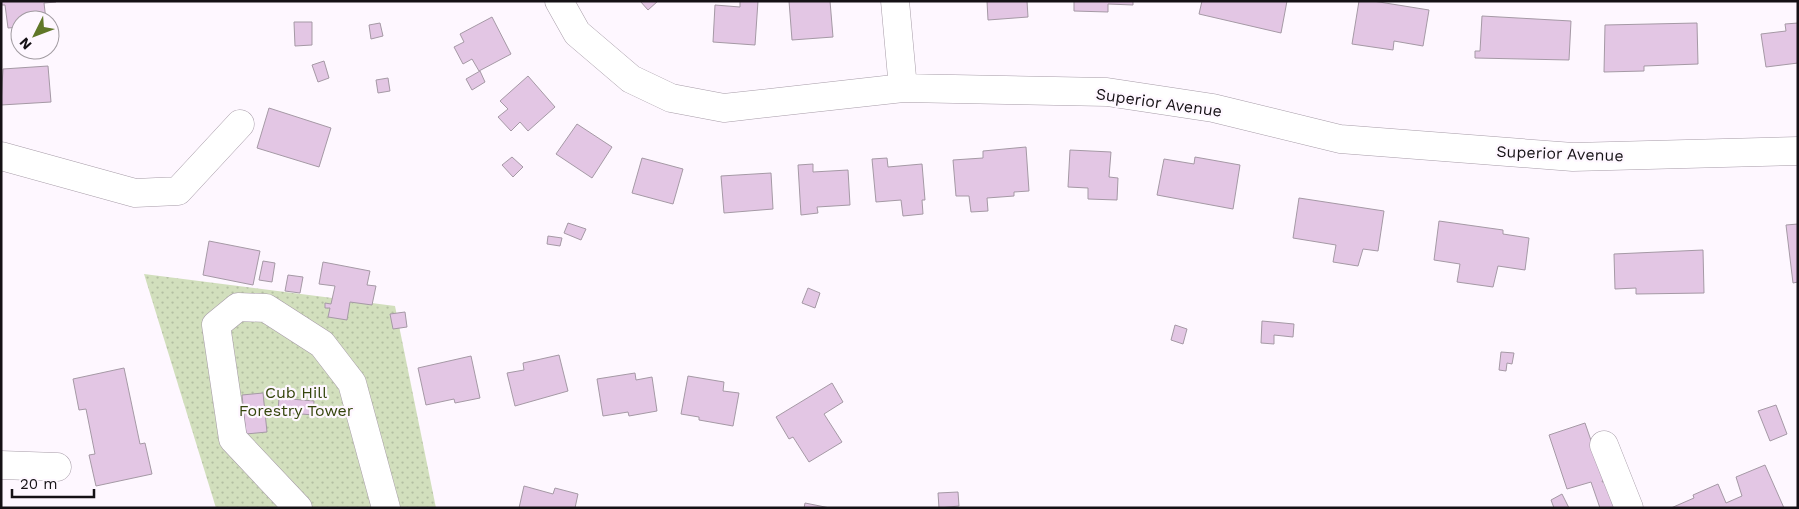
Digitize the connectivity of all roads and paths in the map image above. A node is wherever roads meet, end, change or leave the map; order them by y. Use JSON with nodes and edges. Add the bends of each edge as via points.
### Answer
{"nodes":[{"id":1,"x":559,"y":1,"type":"edge"},
{"id":2,"x":895,"y":1,"type":"edge"},
{"id":3,"x":903,"y":88,"type":"junction"},
{"id":4,"x":240,"y":124,"type":"dead end"},
{"id":5,"x":1798,"y":150,"type":"edge"},
{"id":6,"x":1,"y":156,"type":"edge"},
{"id":7,"x":1604,"y":445,"type":"dead end"},
{"id":8,"x":1,"y":465,"type":"edge"},
{"id":9,"x":57,"y":467,"type":"dead end"},
{"id":10,"x":298,"y":508,"type":"edge"},
{"id":11,"x":386,"y":508,"type":"edge"},
{"id":12,"x":1629,"y":508,"type":"edge"}],
"edges":[{"from":1,"to":3,"type":"street","name":"Superior Avenue","via":[[560,8],[577,33],[601,55],[631,79],[671,98],[724,108]]},
{"from":2,"to":3,"type":"street"},
{"from":3,"to":5,"type":"street","name":"Superior Avenue","via":[[1107,92],[1213,108],[1340,138],[1573,157]]},
{"from":4,"to":6,"type":"street","via":[[178,191],[135,193]]},
{"from":7,"to":12,"type":"street"},
{"from":8,"to":9,"type":"street"},
{"from":10,"to":11,"type":"street","via":[[233,439],[216,325],[238,307],[266,308],[322,344],[352,383]]}]}
